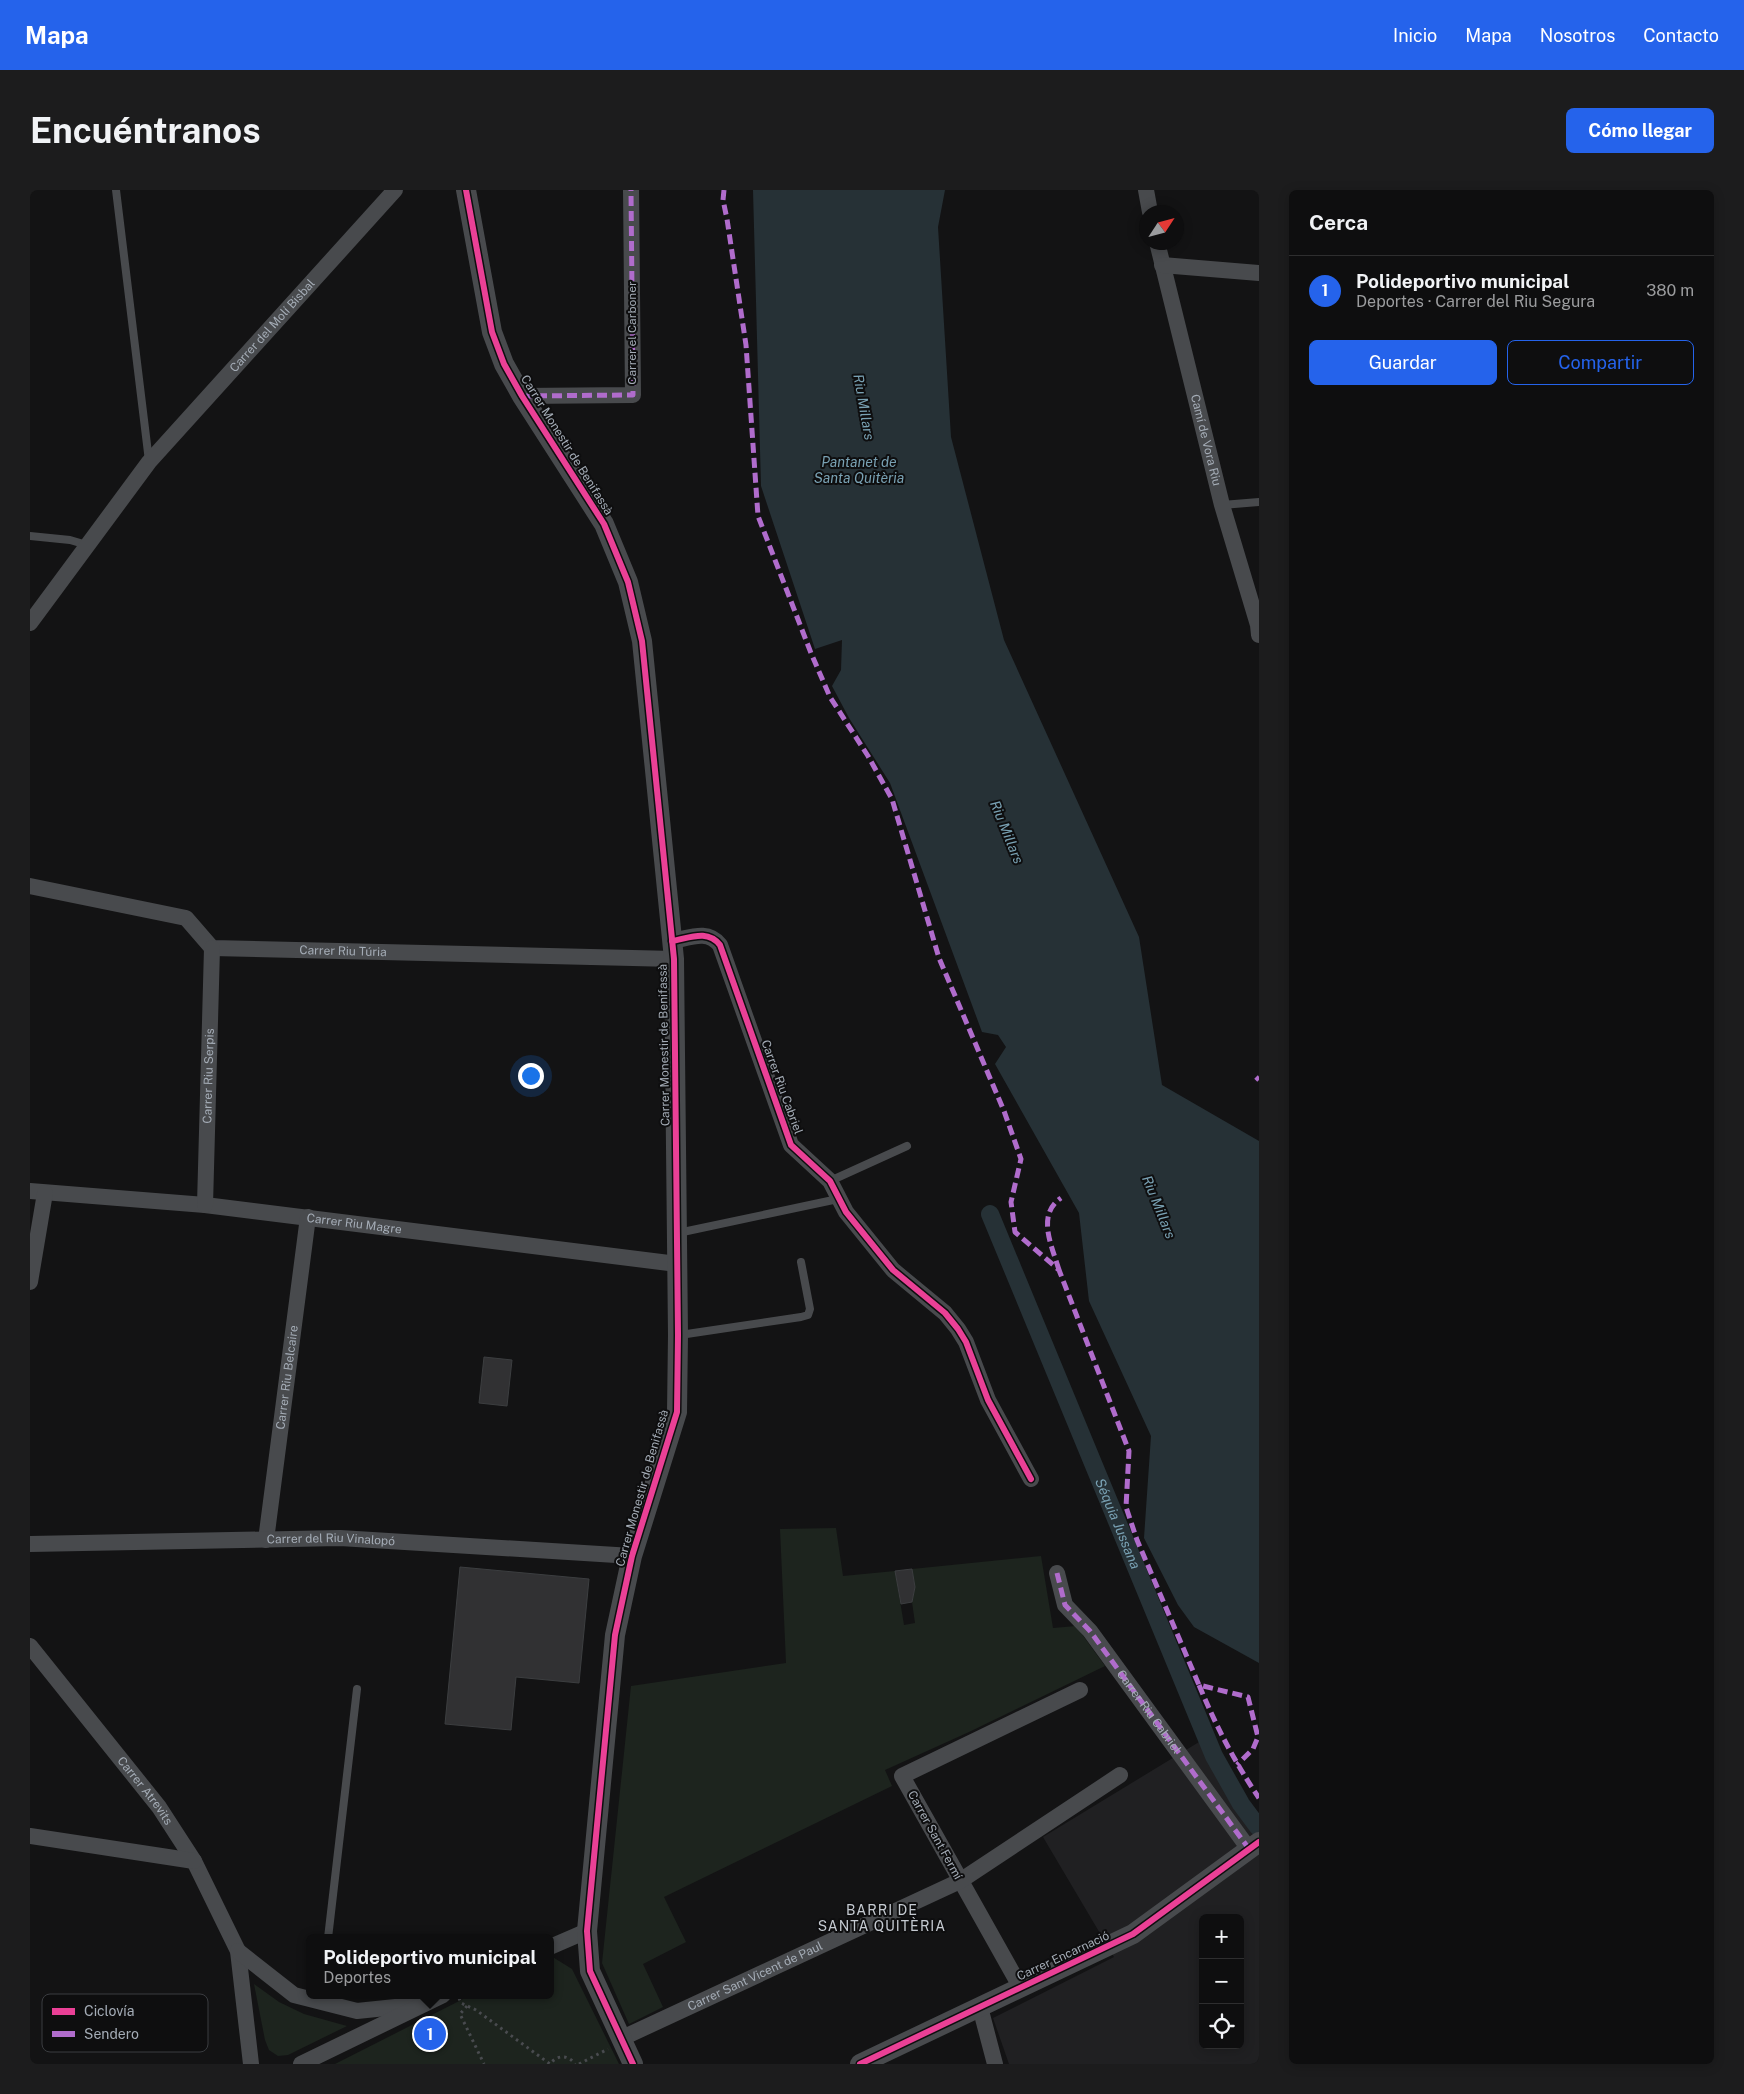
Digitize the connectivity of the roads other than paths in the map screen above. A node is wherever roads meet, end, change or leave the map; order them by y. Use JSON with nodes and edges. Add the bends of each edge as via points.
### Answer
{"nodes":[{"id":1,"x":116,"y":190,"type":"edge"},
{"id":2,"x":395,"y":190,"type":"edge"},
{"id":3,"x":466,"y":190,"type":"edge"},
{"id":4,"x":631,"y":190,"type":"edge"},
{"id":5,"x":1146,"y":190,"type":"edge"},
{"id":6,"x":1149,"y":205,"type":"edge"},
{"id":7,"x":1159,"y":250,"type":"edge"},
{"id":8,"x":1162,"y":265,"type":"junction"},
{"id":9,"x":1259,"y":273,"type":"edge"},
{"id":10,"x":522,"y":396,"type":"junction"},
{"id":11,"x":149,"y":462,"type":"junction"},
{"id":12,"x":1259,"y":502,"type":"edge"},
{"id":13,"x":1222,"y":505,"type":"junction"},
{"id":14,"x":30,"y":536,"type":"edge"},
{"id":15,"x":87,"y":545,"type":"junction"},
{"id":16,"x":30,"y":623,"type":"edge"},
{"id":17,"x":1259,"y":635,"type":"edge"},
{"id":18,"x":30,"y":886,"type":"edge"},
{"id":19,"x":212,"y":948,"type":"junction"},
{"id":20,"x":673,"y":950,"type":"junction"},
{"id":21,"x":908,"y":1146,"type":"dead end"},
{"id":22,"x":830,"y":1181,"type":"junction"},
{"id":23,"x":38,"y":1192,"type":"edge"},
{"id":24,"x":838,"y":1199,"type":"junction"},
{"id":25,"x":206,"y":1205,"type":"junction"},
{"id":26,"x":308,"y":1217,"type":"junction"},
{"id":27,"x":676,"y":1233,"type":"junction"},
{"id":28,"x":802,"y":1262,"type":"dead end"},
{"id":29,"x":677,"y":1264,"type":"junction"},
{"id":30,"x":30,"y":1282,"type":"edge"},
{"id":31,"x":678,"y":1335,"type":"junction"},
{"id":32,"x":1031,"y":1479,"type":"dead end"},
{"id":33,"x":266,"y":1540,"type":"junction"},
{"id":34,"x":30,"y":1544,"type":"edge"},
{"id":35,"x":632,"y":1556,"type":"junction"},
{"id":36,"x":1057,"y":1573,"type":"dead end"},
{"id":37,"x":30,"y":1646,"type":"edge"},
{"id":38,"x":357,"y":1689,"type":"dead end"},
{"id":39,"x":1080,"y":1690,"type":"dead end"},
{"id":40,"x":1120,"y":1775,"type":"dead end"},
{"id":41,"x":30,"y":1836,"type":"edge"},
{"id":42,"x":1254,"y":1845,"type":"edge"},
{"id":43,"x":194,"y":1861,"type":"junction"},
{"id":44,"x":960,"y":1881,"type":"junction"},
{"id":45,"x":587,"y":1931,"type":"junction"},
{"id":46,"x":328,"y":1934,"type":"edge"},
{"id":47,"x":554,"y":1946,"type":"edge"},
{"id":48,"x":238,"y":1952,"type":"junction"},
{"id":49,"x":1021,"y":1988,"type":"junction"},
{"id":50,"x":306,"y":1997,"type":"edge"},
{"id":51,"x":321,"y":1999,"type":"edge"},
{"id":52,"x":435,"y":1999,"type":"edge"},
{"id":53,"x":424,"y":2004,"type":"junction"},
{"id":54,"x":980,"y":2008,"type":"junction"},
{"id":55,"x":356,"y":2011,"type":"junction"},
{"id":56,"x":356,"y":2037,"type":"junction"},
{"id":57,"x":621,"y":2041,"type":"junction"},
{"id":58,"x":251,"y":2064,"type":"edge"},
{"id":59,"x":301,"y":2064,"type":"edge"},
{"id":60,"x":633,"y":2064,"type":"edge"},
{"id":61,"x":860,"y":2064,"type":"edge"},
{"id":62,"x":996,"y":2064,"type":"edge"}],
"edges":[{"from":1,"to":11,"type":"lane"},
{"from":2,"to":11,"type":"street","name":"Carrer del Molí Bisbal"},
{"from":3,"to":10,"type":"street","name":"Carrer Monestir de Benifassà","via":[[492,332],[504,364]]},
{"from":4,"to":10,"type":"street","name":"Carrer el Carboner","via":[[633,395]]},
{"from":5,"to":6,"type":"street"},
{"from":7,"to":8,"type":"street","name":"Camí de Vora Riu"},
{"from":8,"to":9,"type":"street"},
{"from":8,"to":13,"type":"street","name":"Camí de Vora Riu"},
{"from":10,"to":20,"type":"street","name":"Carrer Monestir de Benifassà","via":[[604,524],[628,582],[642,641]]},
{"from":11,"to":15,"type":"street","name":"Carrer del Molí Bisbal"},
{"from":12,"to":13,"type":"lane"},
{"from":13,"to":17,"type":"street","name":"Camí de Vora Riu"},
{"from":14,"to":15,"type":"lane"},
{"from":15,"to":16,"type":"street","name":"Carrer del Molí Bisbal"},
{"from":18,"to":19,"type":"street","via":[[186,918]]},
{"from":19,"to":20,"type":"street","name":"Carrer Riu Túria"},
{"from":19,"to":25,"type":"street","name":"Carrer Riu Serpis"},
{"from":20,"to":22,"type":"street","name":"Carrer Riu Cabriel","via":[[706,935],[714,937],[720,945],[788,1140],[797,1153]]},
{"from":20,"to":27,"type":"street","name":"Carrer Monestir de Benifassà"},
{"from":21,"to":22,"type":"lane"},
{"from":22,"to":24,"type":"street","name":"Carrer Riu Cabriel"},
{"from":23,"to":25,"type":"street","name":"Carrer Riu Magre"},
{"from":23,"to":30,"type":"street"},
{"from":24,"to":27,"type":"lane"},
{"from":24,"to":32,"type":"street","name":"Carrer Riu Cabriel","via":[[893,1270],[945,1313],[958,1329],[988,1400]]},
{"from":25,"to":26,"type":"street","name":"Carrer Riu Magre"},
{"from":26,"to":29,"type":"street","name":"Carrer Riu Magre"},
{"from":26,"to":33,"type":"street","name":"Carrer Riu Belcaire"},
{"from":27,"to":29,"type":"street","name":"Carrer Monestir de Benifassà"},
{"from":28,"to":31,"type":"lane","via":[[810,1309],[808,1315]]},
{"from":29,"to":31,"type":"street","name":"Carrer Monestir de Benifassà"},
{"from":31,"to":35,"type":"street","name":"Carrer Monestir de Benifassà","via":[[677,1412]]},
{"from":33,"to":34,"type":"street","name":"Carrer del Riu Vinalopó"},
{"from":33,"to":35,"type":"street","name":"Carrer del Riu Vinalopó","via":[[340,1538]]},
{"from":35,"to":45,"type":"street","name":"Carrer Monestir de Benifassà","via":[[615,1635]]},
{"from":36,"to":42,"type":"street","name":"Carrer Riu Cabriel","via":[[1065,1605],[1090,1630]]},
{"from":37,"to":43,"type":"street","name":"Carrer Atrevits","via":[[159,1807]]},
{"from":38,"to":46,"type":"lane"},
{"from":39,"to":44,"type":"street","name":"Carrer Sant Fermí","via":[[902,1776]]},
{"from":40,"to":44,"type":"street","name":"Carrer Sant Vicent de Paul"},
{"from":41,"to":43,"type":"street"},
{"from":42,"to":49,"type":"street","name":"Carrer Encarnació","via":[[1133,1934]]},
{"from":43,"to":48,"type":"street","name":"Carrer Atrevits"},
{"from":44,"to":49,"type":"street","name":"Carrer Sant Fermí"},
{"from":44,"to":57,"type":"street","name":"Carrer Sant Vicent de Paul"},
{"from":45,"to":47,"type":"street"},
{"from":45,"to":57,"type":"street","name":"Carrer Monestir de Benifassà","via":[[590,1971]]},
{"from":48,"to":50,"type":"street","via":[[294,1995]]},
{"from":48,"to":58,"type":"street"},
{"from":49,"to":54,"type":"street","name":"Carrer Encarnació"},
{"from":51,"to":55,"type":"street"},
{"from":52,"to":53,"type":"street"},
{"from":53,"to":55,"type":"street"},
{"from":53,"to":56,"type":"street"},
{"from":54,"to":61,"type":"street","name":"Carrer Encarnació"},
{"from":54,"to":62,"type":"street"},
{"from":55,"to":56,"type":"street"},
{"from":56,"to":59,"type":"street"},
{"from":57,"to":60,"type":"street","name":"Carrer Monestir de Benifassà"}]}
